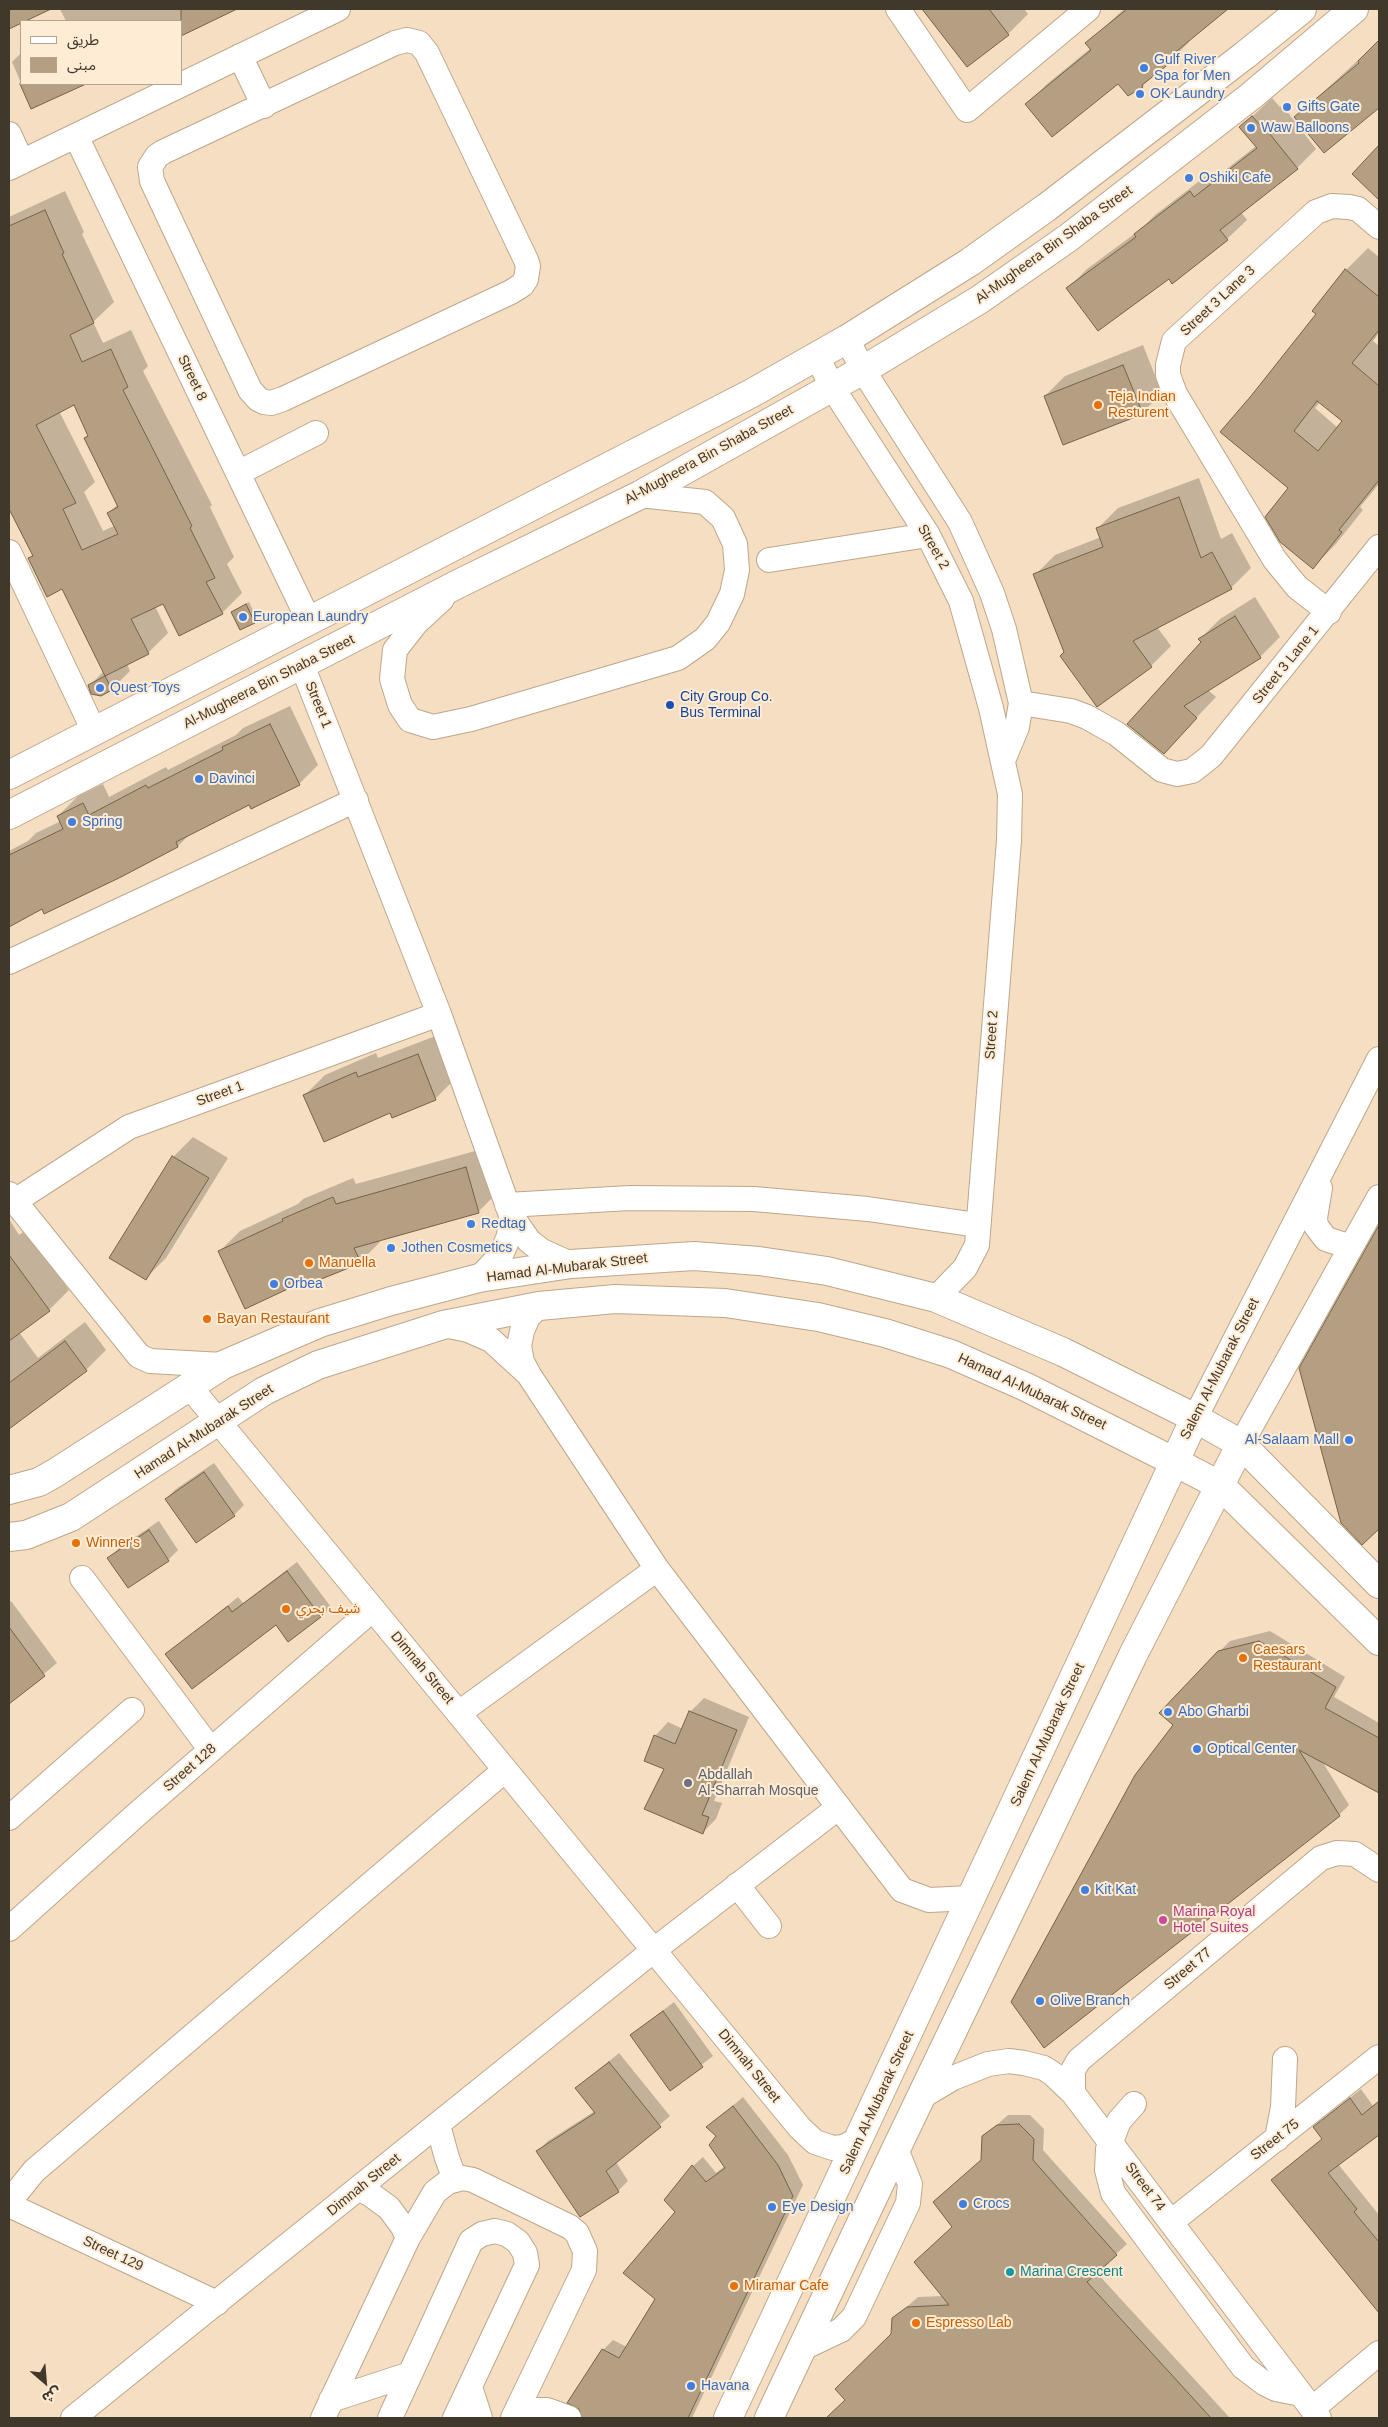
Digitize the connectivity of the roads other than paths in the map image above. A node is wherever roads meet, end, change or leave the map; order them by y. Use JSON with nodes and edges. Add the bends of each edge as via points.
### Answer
{"nodes":[{"id":1,"x":338,"y":9,"type":"edge"},
{"id":2,"x":898,"y":9,"type":"edge"},
{"id":3,"x":1088,"y":9,"type":"edge"},
{"id":4,"x":1302,"y":9,"type":"edge"},
{"id":5,"x":1354,"y":9,"type":"edge"},
{"id":6,"x":240,"y":56,"type":"junction"},
{"id":7,"x":182,"y":84,"type":"edge"},
{"id":8,"x":181,"y":85,"type":"edge"},
{"id":9,"x":264,"y":106,"type":"junction"},
{"id":10,"x":9,"y":134,"type":"edge"},
{"id":11,"x":76,"y":136,"type":"junction"},
{"id":12,"x":15,"y":165,"type":"edge"},
{"id":13,"x":1379,"y":227,"type":"edge"},
{"id":14,"x":847,"y":339,"type":"junction"},
{"id":15,"x":817,"y":356,"type":"junction"},
{"id":16,"x":863,"y":370,"type":"junction"},
{"id":17,"x":832,"y":387,"type":"junction"},
{"id":18,"x":316,"y":433,"type":"dead end"},
{"id":19,"x":238,"y":472,"type":"junction"},
{"id":20,"x":640,"y":495,"type":"junction"},
{"id":21,"x":928,"y":535,"type":"junction"},
{"id":22,"x":1379,"y":547,"type":"edge"},
{"id":23,"x":9,"y":552,"type":"edge"},
{"id":24,"x":769,"y":560,"type":"dead end"},
{"id":25,"x":460,"y":582,"type":"junction"},
{"id":26,"x":1329,"y":612,"type":"junction"},
{"id":27,"x":309,"y":621,"type":"junction"},
{"id":28,"x":302,"y":666,"type":"junction"},
{"id":29,"x":1021,"y":703,"type":"junction"},
{"id":30,"x":94,"y":731,"type":"junction"},
{"id":31,"x":1004,"y":758,"type":"junction"},
{"id":32,"x":9,"y":775,"type":"edge"},
{"id":33,"x":356,"y":800,"type":"junction"},
{"id":34,"x":9,"y":815,"type":"edge"},
{"id":35,"x":9,"y":962,"type":"edge"},
{"id":36,"x":439,"y":1014,"type":"junction"},
{"id":37,"x":1379,"y":1059,"type":"edge"},
{"id":38,"x":1326,"y":1162,"type":"junction"},
{"id":39,"x":12,"y":1197,"type":"edge"},
{"id":40,"x":1379,"y":1197,"type":"edge"},
{"id":41,"x":509,"y":1210,"type":"junction"},
{"id":42,"x":977,"y":1225,"type":"junction"},
{"id":43,"x":1351,"y":1247,"type":"junction"},
{"id":44,"x":571,"y":1264,"type":"junction"},
{"id":45,"x":479,"y":1278,"type":"junction"},
{"id":46,"x":936,"y":1298,"type":"junction"},
{"id":47,"x":539,"y":1306,"type":"junction"},
{"id":48,"x":443,"y":1325,"type":"junction"},
{"id":49,"x":223,"y":1365,"type":"junction"},
{"id":50,"x":529,"y":1376,"type":"junction"},
{"id":51,"x":190,"y":1387,"type":"junction"},
{"id":52,"x":1195,"y":1418,"type":"junction"},
{"id":53,"x":218,"y":1421,"type":"junction"},
{"id":54,"x":1241,"y":1444,"type":"junction"},
{"id":55,"x":1175,"y":1462,"type":"junction"},
{"id":56,"x":1221,"y":1486,"type":"junction"},
{"id":57,"x":9,"y":1490,"type":"edge"},
{"id":58,"x":9,"y":1537,"type":"edge"},
{"id":59,"x":657,"y":1569,"type":"junction"},
{"id":60,"x":82,"y":1578,"type":"dead end"},
{"id":61,"x":1379,"y":1584,"type":"edge"},
{"id":62,"x":373,"y":1609,"type":"junction"},
{"id":63,"x":1098,"y":1628,"type":"junction"},
{"id":64,"x":1379,"y":1641,"type":"edge"},
{"id":65,"x":1133,"y":1655,"type":"junction"},
{"id":66,"x":132,"y":1710,"type":"dead end"},
{"id":67,"x":459,"y":1713,"type":"junction"},
{"id":68,"x":211,"y":1750,"type":"junction"},
{"id":69,"x":505,"y":1770,"type":"junction"},
{"id":70,"x":839,"y":1807,"type":"junction"},
{"id":71,"x":9,"y":1818,"type":"edge"},
{"id":72,"x":1379,"y":1870,"type":"edge"},
{"id":73,"x":737,"y":1885,"type":"junction"},
{"id":74,"x":971,"y":1898,"type":"junction"},
{"id":75,"x":769,"y":1926,"type":"dead end"},
{"id":76,"x":9,"y":1929,"type":"edge"},
{"id":77,"x":654,"y":1950,"type":"junction"},
{"id":78,"x":1379,"y":2057,"type":"edge"},
{"id":79,"x":1285,"y":2059,"type":"dead end"},
{"id":80,"x":1074,"y":2093,"type":"junction"},
{"id":81,"x":920,"y":2097,"type":"junction"},
{"id":82,"x":1134,"y":2104,"type":"dead end"},
{"id":83,"x":438,"y":2125,"type":"junction"},
{"id":84,"x":860,"y":2139,"type":"junction"},
{"id":85,"x":1276,"y":2139,"type":"junction"},
{"id":86,"x":1110,"y":2140,"type":"junction"},
{"id":87,"x":456,"y":2179,"type":"junction"},
{"id":88,"x":359,"y":2189,"type":"junction"},
{"id":89,"x":9,"y":2204,"type":"edge"},
{"id":90,"x":1171,"y":2222,"type":"junction"},
{"id":91,"x":408,"y":2238,"type":"junction"},
{"id":92,"x":217,"y":2303,"type":"junction"},
{"id":93,"x":1379,"y":2353,"type":"edge"},
{"id":94,"x":410,"y":2374,"type":"junction"},
{"id":95,"x":470,"y":2387,"type":"junction"},
{"id":96,"x":1311,"y":2407,"type":"edge"},
{"id":97,"x":327,"y":2409,"type":"edge"},
{"id":98,"x":72,"y":2418,"type":"edge"},
{"id":99,"x":390,"y":2418,"type":"edge"},
{"id":100,"x":455,"y":2418,"type":"edge"},
{"id":101,"x":480,"y":2418,"type":"edge"},
{"id":102,"x":513,"y":2418,"type":"edge"},
{"id":103,"x":569,"y":2418,"type":"edge"},
{"id":104,"x":728,"y":2418,"type":"edge"},
{"id":105,"x":769,"y":2418,"type":"edge"}],
"edges":[{"from":1,"to":6,"type":"street"},
{"from":2,"to":3,"type":"street","via":[[967,110]]},
{"from":4,"to":14,"type":"main road","via":[[1047,207],[970,262]]},
{"from":5,"to":16,"type":"main road","name":"Al-Mugheera Bin Shaba Street","via":[[1251,96],[1068,238],[979,300]]},
{"from":6,"to":7,"type":"street"},
{"from":6,"to":9,"type":"street"},
{"from":8,"to":11,"type":"street"},
{"from":9,"to":9,"type":"street","via":[[157,156],[150,167],[150,174],[250,390],[258,399],[277,402],[522,285],[528,273],[526,260],[427,52],[419,43],[407,40],[395,43]]},
{"from":10,"to":12,"type":"street"},
{"from":11,"to":12,"type":"street"},
{"from":11,"to":19,"type":"street","name":"Street 8"},
{"from":13,"to":26,"type":"street","name":"Street 3 Lane 3","via":[[1349,207],[1332,206],[1316,212],[1174,341],[1168,364],[1175,394],[1275,560],[1297,587]]},
{"from":14,"to":15,"type":"main road"},
{"from":14,"to":16,"type":"street"},
{"from":15,"to":17,"type":"street","name":"Street 2"},
{"from":15,"to":27,"type":"main road","via":[[744,397]]},
{"from":16,"to":17,"type":"main road","name":"Al-Mugheera Bin Shaba Street"},
{"from":16,"to":29,"type":"street","via":[[960,522],[977,557],[1004,629]]},
{"from":17,"to":20,"type":"main road","name":"Al-Mugheera Bin Shaba Street"},
{"from":17,"to":21,"type":"street","name":"Street 2"},
{"from":18,"to":19,"type":"street"},
{"from":19,"to":27,"type":"street","name":"Street 8"},
{"from":20,"to":25,"type":"main road","name":"Al-Mugheera Bin Shaba Street"},
{"from":20,"to":25,"type":"street","via":[[705,502],[724,518],[735,544],[737,570],[732,594],[718,623],[705,639],[678,658],[471,719],[433,727],[410,720],[400,705],[392,679],[395,650],[416,623]]},
{"from":21,"to":24,"type":"street"},
{"from":21,"to":31,"type":"street","name":"Street 2","via":[[961,601]]},
{"from":22,"to":26,"type":"street","name":"Street 3 Lane 1"},
{"from":23,"to":30,"type":"street"},
{"from":25,"to":28,"type":"main road","name":"Al-Mugheera Bin Shaba Street"},
{"from":26,"to":29,"type":"street","name":"Street 3 Lane 1","via":[[1205,762],[1185,774],[1162,770],[1117,734],[1071,711]]},
{"from":27,"to":30,"type":"main road"},
{"from":28,"to":33,"type":"street","name":"Street 1"},
{"from":28,"to":34,"type":"main road","name":"Al-Mugheera Bin Shaba Street"},
{"from":29,"to":31,"type":"street","via":[[1017,727]]},
{"from":30,"to":32,"type":"main road"},
{"from":31,"to":42,"type":"street","name":"Street 2","via":[[1010,794],[1008,840]]},
{"from":33,"to":35,"type":"street"},
{"from":33,"to":36,"type":"street","name":"Street 1"},
{"from":36,"to":39,"type":"street","name":"Street 1","via":[[129,1127]]},
{"from":36,"to":41,"type":"street","name":"Street 1"},
{"from":37,"to":38,"type":"street","name":"Salem Al-Mubarak Street"},
{"from":38,"to":43,"type":"street","via":[[1316,1226],[1326,1239]]},
{"from":38,"to":52,"type":"street","name":"Salem Al-Mubarak Street"},
{"from":39,"to":49,"type":"street","name":"Street 1","via":[[139,1356],[150,1361]]},
{"from":40,"to":43,"type":"street"},
{"from":41,"to":42,"type":"street","via":[[630,1198],[754,1200],[868,1209]]},
{"from":41,"to":44,"type":"street","name":"Street 1","via":[[530,1241],[542,1251]]},
{"from":41,"to":45,"type":"street","name":"Street 1","via":[[509,1236],[501,1255]]},
{"from":42,"to":46,"type":"street","name":"Street 2","via":[[977,1245],[972,1257]]},
{"from":43,"to":54,"type":"street"},
{"from":44,"to":45,"type":"main road","name":"Hamad Al-Mubarak Street"},
{"from":44,"to":46,"type":"main road","name":"Hamad Al-Mubarak Street","via":[[694,1256],[759,1261],[826,1271]]},
{"from":45,"to":49,"type":"main road","name":"Hamad Al-Mubarak Street","via":[[320,1323]]},
{"from":46,"to":52,"type":"main road","name":"Hamad Al-Mubarak Street","via":[[1063,1352]]},
{"from":47,"to":48,"type":"main road","name":"Hamad Al-Mubarak Street"},
{"from":47,"to":50,"type":"street","via":[[528,1317],[519,1346]]},
{"from":47,"to":55,"type":"main road","name":"Hamad Al-Mubarak Street","via":[[615,1299],[725,1303],[818,1317],[885,1333],[951,1354],[1026,1386]]},
{"from":48,"to":50,"type":"street","via":[[468,1330],[491,1340]]},
{"from":48,"to":53,"type":"main road","name":"Hamad Al-Mubarak Street","via":[[318,1365],[264,1391]]},
{"from":49,"to":51,"type":"main road","name":"Hamad Al-Mubarak Street"},
{"from":50,"to":59,"type":"street"},
{"from":51,"to":53,"type":"street","name":"Dimnah Street"},
{"from":51,"to":57,"type":"main road","name":"Hamad Al-Mubarak Street","via":[[55,1473],[39,1482]]},
{"from":52,"to":54,"type":"main road","name":"Hamad Al-Mubarak Street"},
{"from":52,"to":55,"type":"main road","name":"Salem Al-Mubarak Street"},
{"from":53,"to":58,"type":"main road","name":"Hamad Al-Mubarak Street","via":[[71,1517]]},
{"from":53,"to":62,"type":"street","name":"Dimnah Street"},
{"from":54,"to":56,"type":"main road"},
{"from":54,"to":61,"type":"main road","name":"Hamad Al-Mubarak Street"},
{"from":55,"to":56,"type":"main road","name":"Hamad Al-Mubarak Street"},
{"from":55,"to":63,"type":"main road","name":"Salem Al-Mubarak Street"},
{"from":56,"to":64,"type":"main road","name":"Hamad Al-Mubarak Street"},
{"from":56,"to":65,"type":"main road"},
{"from":59,"to":67,"type":"street"},
{"from":59,"to":70,"type":"street"},
{"from":60,"to":68,"type":"street"},
{"from":62,"to":67,"type":"street","name":"Dimnah Street"},
{"from":62,"to":68,"type":"street","name":"Street 128"},
{"from":63,"to":65,"type":"main road","via":[[1114,1627],[1126,1634]]},
{"from":63,"to":74,"type":"main road","name":"Salem Al-Mubarak Street"},
{"from":65,"to":81,"type":"main road"},
{"from":66,"to":71,"type":"street"},
{"from":67,"to":69,"type":"street","name":"Dimnah Street"},
{"from":68,"to":76,"type":"street","name":"Street 128"},
{"from":69,"to":77,"type":"street","name":"Dimnah Street"},
{"from":69,"to":89,"type":"street","via":[[34,2171]]},
{"from":70,"to":73,"type":"street","name":"Dimnah Street"},
{"from":70,"to":74,"type":"street","via":[[902,1890],[929,1900]]},
{"from":72,"to":80,"type":"street","name":"Street 77","via":[[1355,1854],[1337,1852],[1321,1858],[1079,2060],[1073,2070]]},
{"from":73,"to":75,"type":"street"},
{"from":73,"to":77,"type":"street","name":"Dimnah Street"},
{"from":74,"to":84,"type":"main road","name":"Salem Al-Mubarak Street"},
{"from":77,"to":83,"type":"street","name":"Dimnah Street"},
{"from":77,"to":84,"type":"street","name":"Dimnah Street","via":[[807,2136],[833,2148]]},
{"from":78,"to":85,"type":"street","name":"Street 75"},
{"from":79,"to":85,"type":"street","via":[[1283,2107]]},
{"from":80,"to":81,"type":"street","name":"Street 74","via":[[1044,2068],[1009,2061],[973,2069]]},
{"from":80,"to":86,"type":"street","name":"Street 74"},
{"from":81,"to":105,"type":"main road"},
{"from":82,"to":86,"type":"street","via":[[1119,2121]]},
{"from":83,"to":87,"type":"street"},
{"from":83,"to":88,"type":"street","name":"Dimnah Street"},
{"from":84,"to":104,"type":"main road","name":"Salem Al-Mubarak Street"},
{"from":85,"to":90,"type":"street","name":"Street 75"},
{"from":86,"to":90,"type":"street","name":"Street 74"},
{"from":86,"to":96,"type":"street","via":[[1107,2158],[1109,2182],[1119,2203],[1243,2367],[1264,2383]]},
{"from":87,"to":91,"type":"street","via":[[435,2192]]},
{"from":87,"to":102,"type":"street","via":[[473,2180],[570,2227],[577,2233],[585,2251],[584,2270]]},
{"from":88,"to":91,"type":"street","via":[[389,2208],[404,2227]]},
{"from":88,"to":92,"type":"street","name":"Dimnah Street"},
{"from":89,"to":92,"type":"street","name":"Street 129"},
{"from":90,"to":96,"type":"street","name":"Street 74"},
{"from":91,"to":97,"type":"street"},
{"from":92,"to":98,"type":"street","name":"Dimnah Street"},
{"from":93,"to":96,"type":"street"},
{"from":94,"to":95,"type":"street","via":[[471,2241],[495,2231],[508,2234],[518,2242],[525,2253],[526,2266]]},
{"from":94,"to":97,"type":"street"},
{"from":94,"to":99,"type":"street"},
{"from":95,"to":100,"type":"street"},
{"from":95,"to":101,"type":"street"},
{"from":102,"to":103,"type":"street","via":[[536,2410],[547,2410]]}]}
